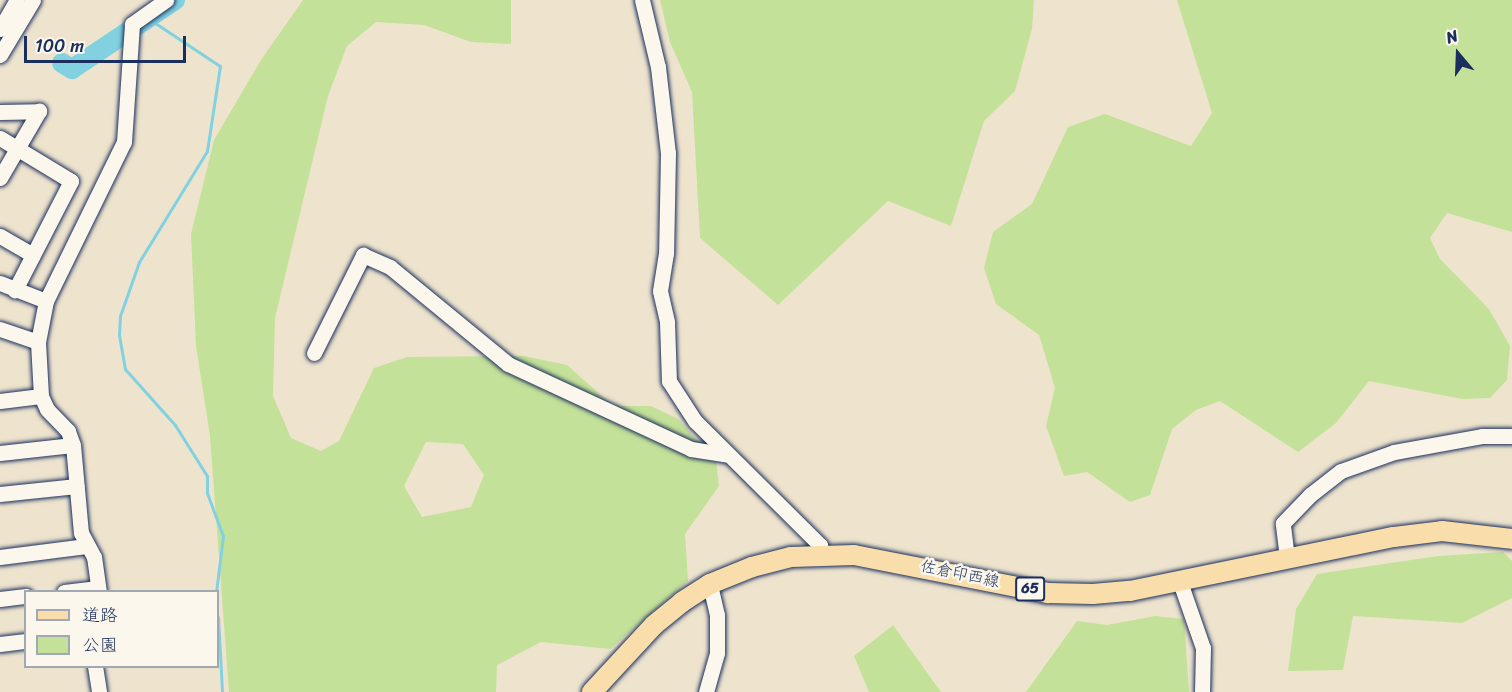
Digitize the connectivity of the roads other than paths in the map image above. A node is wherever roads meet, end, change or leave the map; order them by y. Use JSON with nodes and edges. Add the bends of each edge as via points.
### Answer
{"nodes":[{"id":1,"x":17,"y":0,"type":"edge"},
{"id":2,"x":33,"y":0,"type":"edge"},
{"id":3,"x":166,"y":0,"type":"edge"},
{"id":4,"x":642,"y":0,"type":"edge"},
{"id":5,"x":0,"y":28,"type":"edge"},
{"id":6,"x":0,"y":55,"type":"edge"},
{"id":7,"x":0,"y":112,"type":"edge"},
{"id":8,"x":0,"y":138,"type":"edge"},
{"id":9,"x":17,"y":148,"type":"junction"},
{"id":10,"x":0,"y":178,"type":"edge"},
{"id":11,"x":0,"y":236,"type":"edge"},
{"id":12,"x":33,"y":255,"type":"junction"},
{"id":13,"x":0,"y":283,"type":"edge"},
{"id":14,"x":15,"y":290,"type":"junction"},
{"id":15,"x":46,"y":301,"type":"junction"},
{"id":16,"x":0,"y":329,"type":"edge"},
{"id":17,"x":38,"y":342,"type":"junction"},
{"id":18,"x":314,"y":353,"type":"dead end"},
{"id":19,"x":41,"y":396,"type":"junction"},
{"id":20,"x":0,"y":401,"type":"edge"},
{"id":21,"x":1512,"y":436,"type":"edge"},
{"id":22,"x":73,"y":445,"type":"junction"},
{"id":23,"x":0,"y":453,"type":"edge"},
{"id":24,"x":727,"y":455,"type":"junction"},
{"id":25,"x":77,"y":486,"type":"junction"},
{"id":26,"x":0,"y":494,"type":"edge"},
{"id":27,"x":1512,"y":539,"type":"edge"},
{"id":28,"x":86,"y":546,"type":"junction"},
{"id":29,"x":822,"y":554,"type":"junction"},
{"id":30,"x":0,"y":557,"type":"edge"},
{"id":31,"x":1287,"y":558,"type":"junction"},
{"id":32,"x":1180,"y":582,"type":"junction"},
{"id":33,"x":710,"y":584,"type":"junction"},
{"id":34,"x":99,"y":590,"type":"edge"},
{"id":35,"x":24,"y":596,"type":"edge"},
{"id":36,"x":0,"y":599,"type":"edge"},
{"id":37,"x":24,"y":641,"type":"edge"},
{"id":38,"x":0,"y":644,"type":"edge"},
{"id":39,"x":95,"y":668,"type":"edge"},
{"id":40,"x":99,"y":692,"type":"edge"},
{"id":41,"x":592,"y":692,"type":"edge"},
{"id":42,"x":706,"y":692,"type":"edge"},
{"id":43,"x":1202,"y":692,"type":"edge"}],
"edges":[{"from":1,"to":5,"type":"street"},
{"from":2,"to":6,"type":"street"},
{"from":3,"to":15,"type":"street","via":[[132,24],[124,142]]},
{"from":4,"to":24,"type":"street","via":[[658,67],[670,179],[660,291],[667,322],[666,366],[669,381],[695,421]]},
{"from":7,"to":9,"type":"street","via":[[39,111]]},
{"from":8,"to":9,"type":"street"},
{"from":9,"to":10,"type":"street"},
{"from":9,"to":12,"type":"street","via":[[70,181]]},
{"from":11,"to":12,"type":"street"},
{"from":12,"to":14,"type":"street"},
{"from":13,"to":14,"type":"street"},
{"from":14,"to":15,"type":"street"},
{"from":15,"to":17,"type":"street"},
{"from":16,"to":17,"type":"street"},
{"from":17,"to":19,"type":"street"},
{"from":18,"to":24,"type":"street","via":[[363,255],[390,267],[508,364],[691,449]]},
{"from":19,"to":20,"type":"street"},
{"from":19,"to":22,"type":"street","via":[[47,409],[68,431]]},
{"from":21,"to":31,"type":"street","via":[[1482,436],[1394,452],[1341,471],[1310,495],[1283,524]]},
{"from":22,"to":23,"type":"street"},
{"from":22,"to":25,"type":"street"},
{"from":24,"to":29,"type":"street","via":[[820,545]]},
{"from":25,"to":26,"type":"street"},
{"from":25,"to":28,"type":"street","via":[[81,533]]},
{"from":27,"to":31,"type":"main road","name":"佐倉印西線","number":"65","via":[[1442,531]]},
{"from":28,"to":30,"type":"street"},
{"from":28,"to":34,"type":"street","via":[[94,556]]},
{"from":29,"to":32,"type":"main road","name":"佐倉印西線","number":"65","via":[[902,562],[1048,593],[1102,594]]},
{"from":29,"to":33,"type":"main road","name":"佐倉印西線","number":"65","via":[[752,567]]},
{"from":31,"to":32,"type":"main road","name":"佐倉印西線","number":"65"},
{"from":32,"to":43,"type":"street","via":[[1206,659]]},
{"from":33,"to":41,"type":"main road","name":"佐倉印西線","number":"65","via":[[654,626]]},
{"from":33,"to":42,"type":"street","via":[[717,615],[717,653]]},
{"from":35,"to":36,"type":"street"},
{"from":37,"to":38,"type":"street"},
{"from":39,"to":40,"type":"street"}]}
